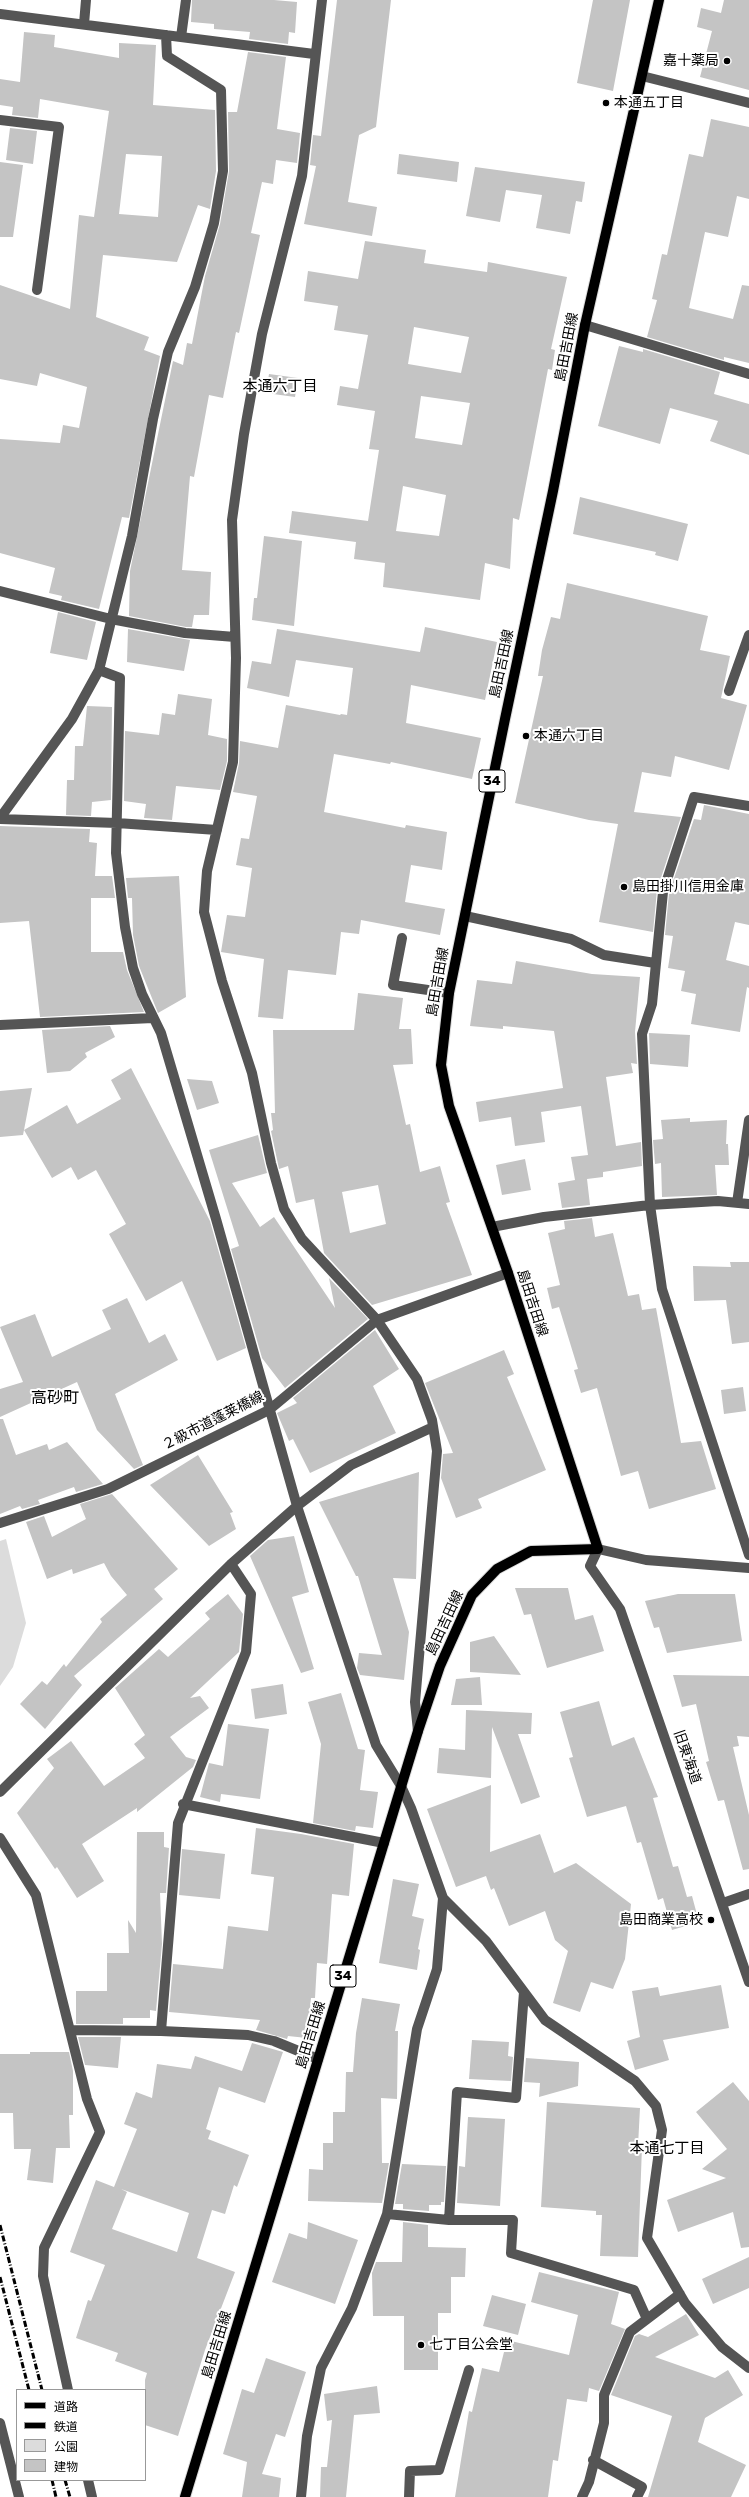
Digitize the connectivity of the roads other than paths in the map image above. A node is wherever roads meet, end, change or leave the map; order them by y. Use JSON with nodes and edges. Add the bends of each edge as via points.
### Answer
{"nodes":[{"id":1,"x":86,"y":0,"type":"edge"},
{"id":2,"x":186,"y":0,"type":"edge"},
{"id":3,"x":322,"y":0,"type":"edge"},
{"id":4,"x":659,"y":0,"type":"edge"},
{"id":5,"x":0,"y":14,"type":"edge"},
{"id":6,"x":84,"y":24,"type":"junction"},
{"id":7,"x":166,"y":35,"type":"junction"},
{"id":8,"x":181,"y":37,"type":"junction"},
{"id":9,"x":314,"y":54,"type":"junction"},
{"id":10,"x":642,"y":76,"type":"junction"},
{"id":11,"x":749,"y":103,"type":"edge"},
{"id":12,"x":0,"y":120,"type":"edge"},
{"id":13,"x":37,"y":290,"type":"dead end"},
{"id":14,"x":585,"y":325,"type":"junction"},
{"id":15,"x":749,"y":374,"type":"edge"},
{"id":16,"x":0,"y":591,"type":"edge"},
{"id":17,"x":111,"y":619,"type":"junction"},
{"id":18,"x":749,"y":636,"type":"edge"},
{"id":19,"x":236,"y":637,"type":"junction"},
{"id":20,"x":99,"y":670,"type":"junction"},
{"id":21,"x":729,"y":691,"type":"dead end"},
{"id":22,"x":749,"y":806,"type":"edge"},
{"id":23,"x":0,"y":818,"type":"edge"},
{"id":24,"x":117,"y":822,"type":"junction"},
{"id":25,"x":217,"y":830,"type":"junction"},
{"id":26,"x":465,"y":916,"type":"junction"},
{"id":27,"x":402,"y":938,"type":"dead end"},
{"id":28,"x":655,"y":963,"type":"junction"},
{"id":29,"x":449,"y":993,"type":"junction"},
{"id":30,"x":153,"y":1018,"type":"junction"},
{"id":31,"x":0,"y":1025,"type":"edge"},
{"id":32,"x":749,"y":1120,"type":"edge"},
{"id":33,"x":737,"y":1203,"type":"junction"},
{"id":34,"x":749,"y":1204,"type":"edge"},
{"id":35,"x":650,"y":1205,"type":"junction"},
{"id":36,"x":492,"y":1227,"type":"junction"},
{"id":37,"x":508,"y":1273,"type":"junction"},
{"id":38,"x":377,"y":1320,"type":"junction"},
{"id":39,"x":269,"y":1410,"type":"junction"},
{"id":40,"x":433,"y":1427,"type":"junction"},
{"id":41,"x":297,"y":1506,"type":"junction"},
{"id":42,"x":0,"y":1523,"type":"edge"},
{"id":43,"x":598,"y":1549,"type":"junction"},
{"id":44,"x":749,"y":1556,"type":"edge"},
{"id":45,"x":231,"y":1564,"type":"junction"},
{"id":46,"x":749,"y":1568,"type":"edge"},
{"id":47,"x":418,"y":1731,"type":"junction"},
{"id":48,"x":401,"y":1786,"type":"junction"},
{"id":49,"x":0,"y":1792,"type":"edge"},
{"id":50,"x":183,"y":1804,"type":"junction"},
{"id":51,"x":0,"y":1838,"type":"edge"},
{"id":52,"x":384,"y":1843,"type":"junction"},
{"id":53,"x":749,"y":1894,"type":"edge"},
{"id":54,"x":443,"y":1898,"type":"junction"},
{"id":55,"x":723,"y":1903,"type":"junction"},
{"id":56,"x":749,"y":1982,"type":"edge"},
{"id":57,"x":524,"y":1992,"type":"junction"},
{"id":58,"x":71,"y":2030,"type":"junction"},
{"id":59,"x":161,"y":2031,"type":"junction"},
{"id":60,"x":318,"y":2059,"type":"junction"},
{"id":61,"x":387,"y":2214,"type":"junction"},
{"id":62,"x":449,"y":2220,"type":"junction"},
{"id":63,"x":680,"y":2294,"type":"junction"},
{"id":64,"x":647,"y":2319,"type":"junction"},
{"id":65,"x":749,"y":2368,"type":"edge"},
{"id":66,"x":469,"y":2370,"type":"dead end"},
{"id":67,"x":68,"y":2389,"type":"edge"},
{"id":68,"x":0,"y":2423,"type":"edge"},
{"id":69,"x":593,"y":2460,"type":"junction"},
{"id":70,"x":88,"y":2481,"type":"edge"},
{"id":71,"x":19,"y":2497,"type":"edge"},
{"id":72,"x":92,"y":2497,"type":"edge"},
{"id":73,"x":185,"y":2497,"type":"edge"},
{"id":74,"x":300,"y":2497,"type":"edge"},
{"id":75,"x":409,"y":2497,"type":"edge"},
{"id":76,"x":582,"y":2497,"type":"edge"},
{"id":77,"x":637,"y":2497,"type":"edge"}],
"edges":[{"from":1,"to":6,"type":"street"},
{"from":2,"to":8,"type":"street"},
{"from":3,"to":9,"type":"street"},
{"from":4,"to":10,"type":"main road","name":"島田吉田線","number":"34"},
{"from":5,"to":6,"type":"street"},
{"from":6,"to":7,"type":"street"},
{"from":7,"to":8,"type":"street"},
{"from":7,"to":17,"type":"street","via":[[167,56],[221,90],[224,171],[214,223],[195,287],[168,352],[132,536]]},
{"from":8,"to":9,"type":"street"},
{"from":9,"to":19,"type":"street","via":[[302,176],[262,334],[232,520]]},
{"from":10,"to":11,"type":"street"},
{"from":10,"to":14,"type":"main road","name":"島田吉田線","number":"34"},
{"from":12,"to":13,"type":"street","via":[[59,127]]},
{"from":14,"to":15,"type":"street"},
{"from":14,"to":26,"type":"main road","name":"島田吉田線","number":"34"},
{"from":16,"to":17,"type":"street"},
{"from":17,"to":19,"type":"street","via":[[185,632]]},
{"from":17,"to":20,"type":"street"},
{"from":18,"to":21,"type":"street"},
{"from":19,"to":25,"type":"street","via":[[233,762]]},
{"from":20,"to":23,"type":"street","via":[[72,719],[13,804]]},
{"from":20,"to":24,"type":"street","via":[[120,678]]},
{"from":22,"to":28,"type":"street","via":[[694,797],[663,892]]},
{"from":23,"to":24,"type":"street"},
{"from":24,"to":25,"type":"street"},
{"from":24,"to":30,"type":"street","via":[[116,853],[125,927],[133,968]]},
{"from":25,"to":38,"type":"street","via":[[206,871],[204,912],[222,981],[252,1073],[284,1210],[302,1239]]},
{"from":26,"to":28,"type":"street","via":[[571,939],[604,955]]},
{"from":26,"to":29,"type":"main road","name":"島田吉田線","number":"34"},
{"from":27,"to":29,"type":"street","via":[[393,984]]},
{"from":28,"to":35,"type":"street","via":[[652,1004],[642,1034]]},
{"from":29,"to":36,"type":"main road","name":"島田吉田線","number":"34","via":[[441,1065],[449,1106]]},
{"from":30,"to":31,"type":"street"},
{"from":30,"to":39,"type":"street","via":[[161,1033]]},
{"from":32,"to":33,"type":"street"},
{"from":33,"to":34,"type":"street"},
{"from":33,"to":35,"type":"street"},
{"from":35,"to":36,"type":"street","via":[[544,1217]]},
{"from":35,"to":44,"type":"street","via":[[662,1289]]},
{"from":36,"to":37,"type":"main road","name":"島田吉田線","number":"34"},
{"from":37,"to":38,"type":"street","name":"２級市道蓬莱橋線"},
{"from":37,"to":43,"type":"main road","name":"島田吉田線","number":"34"},
{"from":38,"to":39,"type":"street","name":"２級市道蓬莱橋線"},
{"from":38,"to":40,"type":"street","via":[[417,1379]]},
{"from":39,"to":41,"type":"street"},
{"from":39,"to":42,"type":"street","name":"２級市道蓬莱橋線","via":[[108,1489]]},
{"from":40,"to":41,"type":"street","via":[[352,1464]]},
{"from":40,"to":47,"type":"street","via":[[437,1451],[415,1702]]},
{"from":41,"to":45,"type":"street"},
{"from":41,"to":48,"type":"street","via":[[376,1745]]},
{"from":43,"to":46,"type":"street","via":[[646,1560]]},
{"from":43,"to":47,"type":"main road","name":"島田吉田線","number":"34","via":[[531,1551],[497,1569],[472,1595],[440,1666]]},
{"from":43,"to":55,"type":"street","name":"旧東海道","via":[[590,1566],[620,1609]]},
{"from":45,"to":49,"type":"street"},
{"from":45,"to":50,"type":"street","via":[[251,1594],[246,1652]]},
{"from":47,"to":48,"type":"main road","name":"島田吉田線","number":"34"},
{"from":48,"to":52,"type":"main road","name":"島田吉田線","number":"34"},
{"from":48,"to":54,"type":"street"},
{"from":50,"to":52,"type":"street"},
{"from":50,"to":59,"type":"street","via":[[178,1823]]},
{"from":51,"to":58,"type":"street","via":[[36,1895]]},
{"from":52,"to":60,"type":"main road","name":"島田吉田線","number":"34"},
{"from":53,"to":55,"type":"street"},
{"from":54,"to":57,"type":"street","via":[[486,1941]]},
{"from":54,"to":61,"type":"street","via":[[437,1969],[417,2029]]},
{"from":55,"to":56,"type":"street","name":"旧東海道"},
{"from":57,"to":62,"type":"street","via":[[516,2098],[457,2092]]},
{"from":57,"to":63,"type":"street","via":[[545,2020],[635,2080],[656,2106],[662,2130],[647,2238]]},
{"from":58,"to":59,"type":"street"},
{"from":58,"to":67,"type":"street","via":[[87,2099],[100,2132],[44,2248],[43,2276]]},
{"from":59,"to":60,"type":"street","via":[[248,2035],[274,2041]]},
{"from":60,"to":73,"type":"main road","name":"島田吉田線","number":"34"},
{"from":61,"to":62,"type":"street"},
{"from":61,"to":74,"type":"street","via":[[352,2308],[322,2368],[307,2436]]},
{"from":62,"to":64,"type":"street","via":[[513,2220],[511,2253],[634,2290]]},
{"from":63,"to":64,"type":"street"},
{"from":63,"to":65,"type":"street","via":[[722,2347]]},
{"from":64,"to":69,"type":"street","via":[[630,2332],[604,2395],[604,2423]]},
{"from":66,"to":75,"type":"street","via":[[439,2470],[410,2472]]},
{"from":68,"to":71,"type":"street"},
{"from":69,"to":76,"type":"street","via":[[589,2482]]},
{"from":69,"to":77,"type":"street","via":[[642,2487]]},
{"from":70,"to":72,"type":"street"}]}
